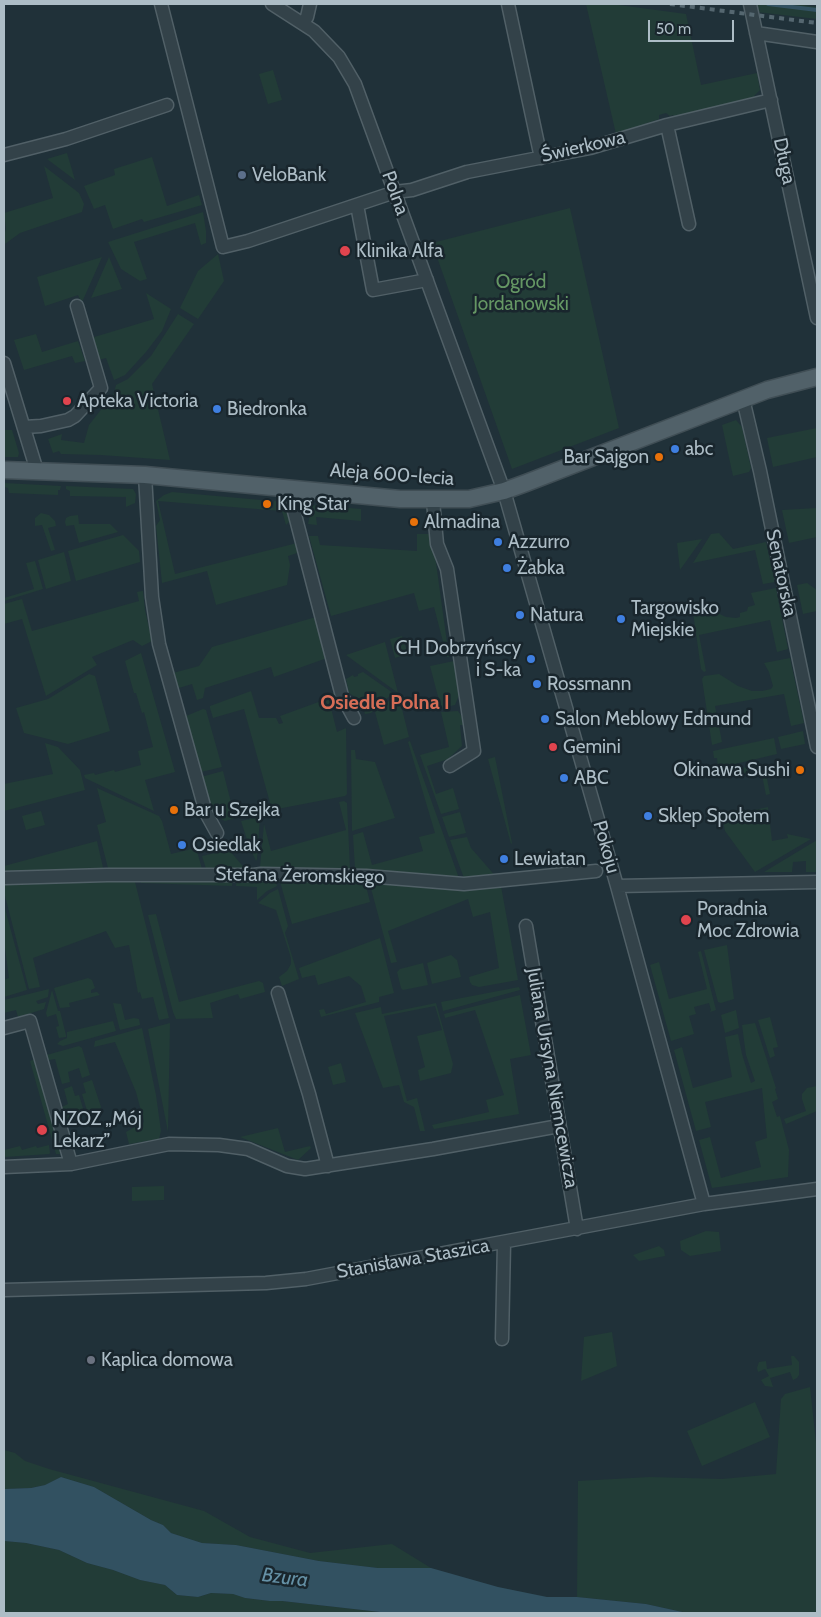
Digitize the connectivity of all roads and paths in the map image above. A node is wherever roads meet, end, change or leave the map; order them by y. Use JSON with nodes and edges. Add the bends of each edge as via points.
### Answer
{"nodes":[{"id":1,"x":162,"y":4,"type":"edge"},
{"id":2,"x":272,"y":4,"type":"edge"},
{"id":3,"x":310,"y":4,"type":"edge"},
{"id":4,"x":508,"y":4,"type":"edge"},
{"id":5,"x":750,"y":4,"type":"edge"},
{"id":6,"x":303,"y":23,"type":"junction"},
{"id":7,"x":756,"y":33,"type":"junction"},
{"id":8,"x":817,"y":42,"type":"edge"},
{"id":9,"x":771,"y":100,"type":"junction"},
{"id":10,"x":167,"y":105,"type":"dead end"},
{"id":11,"x":667,"y":125,"type":"junction"},
{"id":12,"x":4,"y":155,"type":"edge"},
{"id":13,"x":541,"y":158,"type":"junction"},
{"id":14,"x":395,"y":192,"type":"junction"},
{"id":15,"x":357,"y":205,"type":"junction"},
{"id":16,"x":689,"y":224,"type":"dead end"},
{"id":17,"x":427,"y":280,"type":"junction"},
{"id":18,"x":77,"y":306,"type":"dead end"},
{"id":19,"x":817,"y":318,"type":"edge"},
{"id":20,"x":4,"y":363,"type":"edge"},
{"id":21,"x":817,"y":377,"type":"edge"},
{"id":22,"x":743,"y":399,"type":"junction"},
{"id":23,"x":24,"y":427,"type":"junction"},
{"id":24,"x":4,"y":470,"type":"edge"},
{"id":25,"x":37,"y":471,"type":"junction"},
{"id":26,"x":145,"y":475,"type":"junction"},
{"id":27,"x":288,"y":488,"type":"junction"},
{"id":28,"x":504,"y":491,"type":"junction"},
{"id":29,"x":433,"y":501,"type":"junction"},
{"id":30,"x":354,"y":718,"type":"dead end"},
{"id":31,"x":817,"y":747,"type":"edge"},
{"id":32,"x":450,"y":766,"type":"dead end"},
{"id":33,"x":217,"y":833,"type":"dead end"},
{"id":34,"x":596,"y":871,"type":"dead end"},
{"id":35,"x":4,"y":878,"type":"edge"},
{"id":36,"x":817,"y":882,"type":"edge"},
{"id":37,"x":617,"y":886,"type":"junction"},
{"id":38,"x":526,"y":926,"type":"dead end"},
{"id":39,"x":278,"y":993,"type":"dead end"},
{"id":40,"x":4,"y":1028,"type":"edge"},
{"id":41,"x":559,"y":1126,"type":"junction"},
{"id":42,"x":71,"y":1164,"type":"junction"},
{"id":43,"x":328,"y":1166,"type":"junction"},
{"id":44,"x":4,"y":1167,"type":"edge"},
{"id":45,"x":817,"y":1189,"type":"edge"},
{"id":46,"x":704,"y":1204,"type":"junction"},
{"id":47,"x":577,"y":1229,"type":"junction"},
{"id":48,"x":504,"y":1243,"type":"junction"},
{"id":49,"x":4,"y":1290,"type":"edge"},
{"id":50,"x":502,"y":1339,"type":"dead end"}],
"edges":[{"from":1,"to":15,"type":"street","name":"Świerkowa","via":[[223,247]]},
{"from":2,"to":6,"type":"street","name":"Polna"},
{"from":3,"to":6,"type":"street"},
{"from":4,"to":13,"type":"street"},
{"from":5,"to":7,"type":"street","name":"Długa"},
{"from":6,"to":14,"type":"street","name":"Polna","via":[[339,57],[355,84]]},
{"from":7,"to":8,"type":"street"},
{"from":7,"to":9,"type":"street","name":"Długa"},
{"from":9,"to":11,"type":"street","name":"Świerkowa"},
{"from":9,"to":19,"type":"street","name":"Długa"},
{"from":10,"to":12,"type":"street","via":[[66,139]]},
{"from":11,"to":13,"type":"street","name":"Świerkowa"},
{"from":11,"to":16,"type":"street"},
{"from":13,"to":14,"type":"street","name":"Świerkowa","via":[[467,172],[412,190]]},
{"from":14,"to":15,"type":"street","name":"Świerkowa"},
{"from":14,"to":17,"type":"street","name":"Polna"},
{"from":15,"to":17,"type":"street","via":[[373,290]]},
{"from":17,"to":28,"type":"street","name":"Polna"},
{"from":18,"to":23,"type":"street","via":[[101,388],[68,420]]},
{"from":20,"to":23,"type":"street"},
{"from":21,"to":22,"type":"main road","name":"Aleja 600-lecia","via":[[791,382]]},
{"from":22,"to":28,"type":"main road","name":"Aleja 600-lecia"},
{"from":22,"to":31,"type":"street","name":"Senatorska"},
{"from":23,"to":25,"type":"street"},
{"from":24,"to":25,"type":"main road","name":"Aleja 600-lecia"},
{"from":25,"to":26,"type":"main road","name":"Aleja 600-lecia"},
{"from":26,"to":27,"type":"main road","name":"Aleja 600-lecia"},
{"from":26,"to":33,"type":"street","via":[[159,644],[206,814]]},
{"from":27,"to":29,"type":"main road","name":"Aleja 600-lecia"},
{"from":27,"to":30,"type":"street","via":[[342,696]]},
{"from":28,"to":29,"type":"main road","name":"Aleja 600-lecia","via":[[469,499]]},
{"from":28,"to":37,"type":"street","name":"Pokoju"},
{"from":29,"to":32,"type":"street","via":[[437,544],[447,569],[474,751]]},
{"from":34,"to":35,"type":"street","name":"Stefana Żeromskiego","via":[[464,884],[366,876],[261,874]]},
{"from":36,"to":37,"type":"street"},
{"from":37,"to":46,"type":"street","name":"Pokoju"},
{"from":38,"to":41,"type":"street","name":"Juliana Ursyna Niemcewicza"},
{"from":39,"to":43,"type":"street"},
{"from":40,"to":42,"type":"street","via":[[30,1021]]},
{"from":41,"to":43,"type":"street"},
{"from":41,"to":47,"type":"street","name":"Juliana Ursyna Niemcewicza"},
{"from":42,"to":43,"type":"street","via":[[169,1144],[219,1144],[248,1149],[287,1166],[305,1169]]},
{"from":42,"to":44,"type":"street"},
{"from":45,"to":46,"type":"street","name":"Stanisława Staszica"},
{"from":46,"to":47,"type":"street","name":"Stanisława Staszica"},
{"from":47,"to":48,"type":"street","name":"Stanisława Staszica"},
{"from":48,"to":49,"type":"street","name":"Stanisława Staszica","via":[[306,1279]]},
{"from":48,"to":50,"type":"street"}]}
